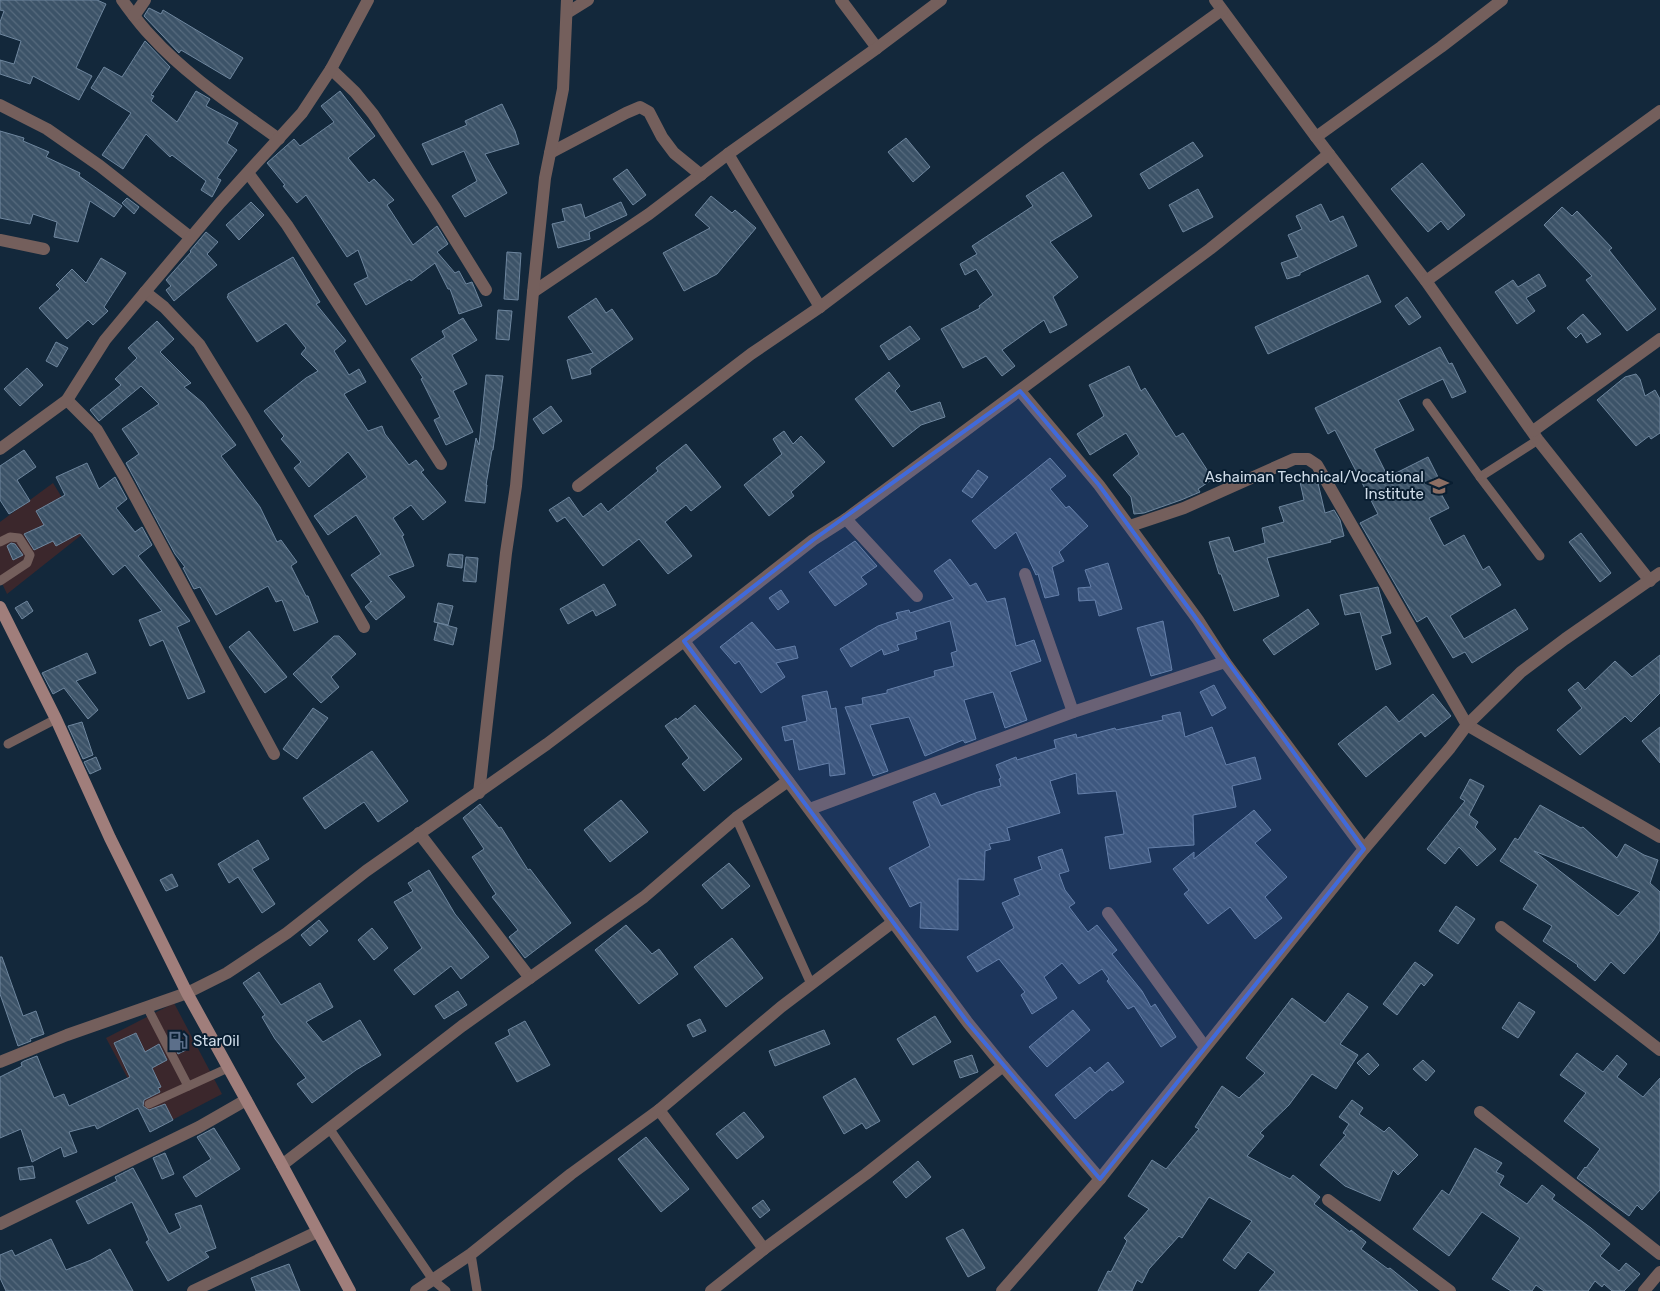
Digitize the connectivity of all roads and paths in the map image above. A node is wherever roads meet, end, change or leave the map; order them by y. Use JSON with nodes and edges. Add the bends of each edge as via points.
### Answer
{"nodes":[{"id":1,"x":122,"y":0,"type":"edge"},
{"id":2,"x":145,"y":0,"type":"edge"},
{"id":3,"x":368,"y":0,"type":"edge"},
{"id":4,"x":567,"y":0,"type":"edge"},
{"id":5,"x":588,"y":0,"type":"edge"},
{"id":6,"x":841,"y":0,"type":"edge"},
{"id":7,"x":941,"y":0,"type":"edge"},
{"id":8,"x":1502,"y":0,"type":"edge"},
{"id":9,"x":1218,"y":5,"type":"edge"},
{"id":10,"x":567,"y":13,"type":"junction"},
{"id":11,"x":134,"y":16,"type":"junction"},
{"id":12,"x":877,"y":48,"type":"junction"},
{"id":13,"x":331,"y":69,"type":"junction"},
{"id":14,"x":0,"y":105,"type":"edge"},
{"id":15,"x":1660,"y":111,"type":"edge"},
{"id":16,"x":1316,"y":137,"type":"junction"},
{"id":17,"x":279,"y":139,"type":"junction"},
{"id":18,"x":550,"y":153,"type":"junction"},
{"id":19,"x":728,"y":154,"type":"junction"},
{"id":20,"x":1329,"y":154,"type":"junction"},
{"id":21,"x":248,"y":173,"type":"junction"},
{"id":22,"x":701,"y":175,"type":"junction"},
{"id":23,"x":190,"y":238,"type":"junction"},
{"id":24,"x":0,"y":240,"type":"edge"},
{"id":25,"x":44,"y":249,"type":"dead end"},
{"id":26,"x":1426,"y":281,"type":"junction"},
{"id":27,"x":486,"y":290,"type":"dead end"},
{"id":28,"x":144,"y":292,"type":"junction"},
{"id":29,"x":533,"y":292,"type":"junction"},
{"id":30,"x":820,"y":307,"type":"junction"},
{"id":31,"x":1660,"y":339,"type":"edge"},
{"id":32,"x":1020,"y":391,"type":"junction"},
{"id":33,"x":67,"y":400,"type":"junction"},
{"id":34,"x":1428,"y":403,"type":"dead end"},
{"id":35,"x":1536,"y":435,"type":"junction"},
{"id":36,"x":0,"y":449,"type":"edge"},
{"id":37,"x":440,"y":464,"type":"dead end"},
{"id":38,"x":1480,"y":477,"type":"junction"},
{"id":39,"x":578,"y":486,"type":"dead end"},
{"id":40,"x":846,"y":519,"type":"junction"},
{"id":41,"x":1130,"y":526,"type":"junction"},
{"id":42,"x":0,"y":542,"type":"edge"},
{"id":43,"x":1540,"y":556,"type":"dead end"},
{"id":44,"x":1025,"y":574,"type":"dead end"},
{"id":45,"x":1655,"y":577,"type":"edge"},
{"id":46,"x":0,"y":581,"type":"edge"},
{"id":47,"x":917,"y":596,"type":"dead end"},
{"id":48,"x":0,"y":607,"type":"edge"},
{"id":49,"x":364,"y":627,"type":"dead end"},
{"id":50,"x":684,"y":641,"type":"junction"},
{"id":51,"x":1225,"y":662,"type":"junction"},
{"id":52,"x":1074,"y":712,"type":"junction"},
{"id":53,"x":56,"y":719,"type":"junction"},
{"id":54,"x":1467,"y":725,"type":"junction"},
{"id":55,"x":8,"y":744,"type":"dead end"},
{"id":56,"x":274,"y":754,"type":"dead end"},
{"id":57,"x":788,"y":781,"type":"junction"},
{"id":58,"x":479,"y":793,"type":"junction"},
{"id":59,"x":810,"y":809,"type":"junction"},
{"id":60,"x":736,"y":818,"type":"junction"},
{"id":61,"x":419,"y":833,"type":"junction"},
{"id":62,"x":1660,"y":837,"type":"edge"},
{"id":63,"x":1364,"y":849,"type":"junction"},
{"id":64,"x":1108,"y":913,"type":"dead end"},
{"id":65,"x":893,"y":922,"type":"junction"},
{"id":66,"x":1501,"y":927,"type":"dead end"},
{"id":67,"x":530,"y":978,"type":"junction"},
{"id":68,"x":811,"y":984,"type":"junction"},
{"id":69,"x":186,"y":993,"type":"junction"},
{"id":70,"x":148,"y":1006,"type":"junction"},
{"id":71,"x":1205,"y":1048,"type":"junction"},
{"id":72,"x":1660,"y":1050,"type":"edge"},
{"id":73,"x":0,"y":1062,"type":"edge"},
{"id":74,"x":1003,"y":1066,"type":"junction"},
{"id":75,"x":228,"y":1068,"type":"junction"},
{"id":76,"x":188,"y":1086,"type":"junction"},
{"id":77,"x":246,"y":1100,"type":"junction"},
{"id":78,"x":149,"y":1104,"type":"dead end"},
{"id":79,"x":660,"y":1110,"type":"junction"},
{"id":80,"x":1480,"y":1112,"type":"dead end"},
{"id":81,"x":329,"y":1128,"type":"junction"},
{"id":82,"x":282,"y":1165,"type":"junction"},
{"id":83,"x":1100,"y":1178,"type":"junction"},
{"id":84,"x":1328,"y":1200,"type":"dead end"},
{"id":85,"x":0,"y":1224,"type":"edge"},
{"id":86,"x":317,"y":1232,"type":"junction"},
{"id":87,"x":764,"y":1249,"type":"junction"},
{"id":88,"x":471,"y":1254,"type":"junction"},
{"id":89,"x":1660,"y":1254,"type":"edge"},
{"id":90,"x":1660,"y":1272,"type":"edge"},
{"id":91,"x":433,"y":1280,"type":"junction"},
{"id":92,"x":193,"y":1291,"type":"edge"},
{"id":93,"x":350,"y":1291,"type":"edge"},
{"id":94,"x":416,"y":1291,"type":"edge"},
{"id":95,"x":446,"y":1291,"type":"edge"},
{"id":96,"x":476,"y":1291,"type":"edge"},
{"id":97,"x":711,"y":1291,"type":"edge"},
{"id":98,"x":1002,"y":1291,"type":"edge"},
{"id":99,"x":1450,"y":1291,"type":"edge"},
{"id":100,"x":1644,"y":1291,"type":"edge"}],
"edges":[{"from":1,"to":11,"type":"street"},
{"from":2,"to":11,"type":"street"},
{"from":3,"to":13,"type":"street"},
{"from":4,"to":10,"type":"street"},
{"from":5,"to":10,"type":"street"},
{"from":6,"to":12,"type":"street"},
{"from":7,"to":12,"type":"street"},
{"from":8,"to":16,"type":"street"},
{"from":9,"to":16,"type":"street"},
{"from":9,"to":30,"type":"street"},
{"from":10,"to":18,"type":"street","via":[[563,89]]},
{"from":11,"to":17,"type":"street","via":[[182,66]]},
{"from":12,"to":19,"type":"street"},
{"from":13,"to":17,"type":"street","via":[[302,113]]},
{"from":13,"to":27,"type":"street","via":[[373,114]]},
{"from":14,"to":23,"type":"street","via":[[47,129],[100,166]]},
{"from":15,"to":26,"type":"street"},
{"from":16,"to":20,"type":"street"},
{"from":17,"to":21,"type":"street"},
{"from":18,"to":22,"type":"street","via":[[640,107],[649,112],[674,153]]},
{"from":18,"to":29,"type":"street"},
{"from":19,"to":22,"type":"street"},
{"from":19,"to":30,"type":"street"},
{"from":20,"to":26,"type":"street"},
{"from":20,"to":32,"type":"street","via":[[1210,249]]},
{"from":21,"to":23,"type":"street"},
{"from":21,"to":37,"type":"street","via":[[286,225]]},
{"from":22,"to":29,"type":"street"},
{"from":23,"to":28,"type":"street"},
{"from":24,"to":25,"type":"street"},
{"from":26,"to":35,"type":"street"},
{"from":28,"to":33,"type":"street","via":[[105,340]]},
{"from":28,"to":49,"type":"street","via":[[164,307],[199,344]]},
{"from":29,"to":58,"type":"street","via":[[517,478]]},
{"from":30,"to":39,"type":"street","via":[[743,360]]},
{"from":31,"to":35,"type":"street"},
{"from":32,"to":40,"type":"street"},
{"from":32,"to":41,"type":"street"},
{"from":33,"to":36,"type":"street"},
{"from":33,"to":56,"type":"street","via":[[97,430],[124,476]]},
{"from":34,"to":38,"type":"lane"},
{"from":35,"to":38,"type":"lane"},
{"from":35,"to":45,"type":"street"},
{"from":38,"to":43,"type":"lane"},
{"from":40,"to":47,"type":"street"},
{"from":40,"to":50,"type":"street","via":[[813,540]]},
{"from":41,"to":51,"type":"street"},
{"from":41,"to":54,"type":"street","via":[[1184,508],[1294,459],[1308,459],[1317,465]]},
{"from":42,"to":46,"type":"lane","via":[[10,537],[19,538],[30,555],[26,563]]},
{"from":44,"to":52,"type":"street"},
{"from":45,"to":54,"type":"street","via":[[1521,672]]},
{"from":48,"to":53,"type":"main road"},
{"from":50,"to":57,"type":"street"},
{"from":50,"to":58,"type":"street"},
{"from":51,"to":52,"type":"street"},
{"from":51,"to":63,"type":"street"},
{"from":52,"to":59,"type":"street"},
{"from":53,"to":55,"type":"lane"},
{"from":53,"to":69,"type":"main road"},
{"from":54,"to":62,"type":"street"},
{"from":54,"to":63,"type":"street"},
{"from":57,"to":59,"type":"street"},
{"from":57,"to":60,"type":"street"},
{"from":58,"to":61,"type":"street"},
{"from":59,"to":65,"type":"street"},
{"from":60,"to":67,"type":"street","via":[[644,897]]},
{"from":60,"to":68,"type":"lane"},
{"from":61,"to":67,"type":"street"},
{"from":61,"to":69,"type":"street","via":[[287,933],[227,973]]},
{"from":63,"to":71,"type":"street"},
{"from":64,"to":71,"type":"street"},
{"from":65,"to":68,"type":"street"},
{"from":65,"to":74,"type":"street"},
{"from":66,"to":72,"type":"street"},
{"from":67,"to":81,"type":"street"},
{"from":68,"to":79,"type":"street"},
{"from":69,"to":70,"type":"street"},
{"from":69,"to":75,"type":"main road"},
{"from":70,"to":73,"type":"street"},
{"from":70,"to":76,"type":"lane"},
{"from":71,"to":83,"type":"street"},
{"from":74,"to":83,"type":"street"},
{"from":74,"to":87,"type":"street"},
{"from":75,"to":76,"type":"lane"},
{"from":75,"to":77,"type":"main road"},
{"from":76,"to":78,"type":"lane"},
{"from":77,"to":82,"type":"main road"},
{"from":77,"to":85,"type":"street","via":[[199,1127]]},
{"from":79,"to":87,"type":"street"},
{"from":79,"to":88,"type":"street","via":[[571,1174]]},
{"from":80,"to":89,"type":"street"},
{"from":81,"to":82,"type":"street"},
{"from":81,"to":91,"type":"lane"},
{"from":82,"to":86,"type":"main road"},
{"from":83,"to":98,"type":"street"},
{"from":84,"to":99,"type":"street"},
{"from":86,"to":92,"type":"street"},
{"from":86,"to":93,"type":"main road"},
{"from":87,"to":97,"type":"street"},
{"from":88,"to":91,"type":"street"},
{"from":88,"to":96,"type":"lane"},
{"from":90,"to":100,"type":"street"},
{"from":91,"to":94,"type":"street"},
{"from":91,"to":95,"type":"lane"}]}
